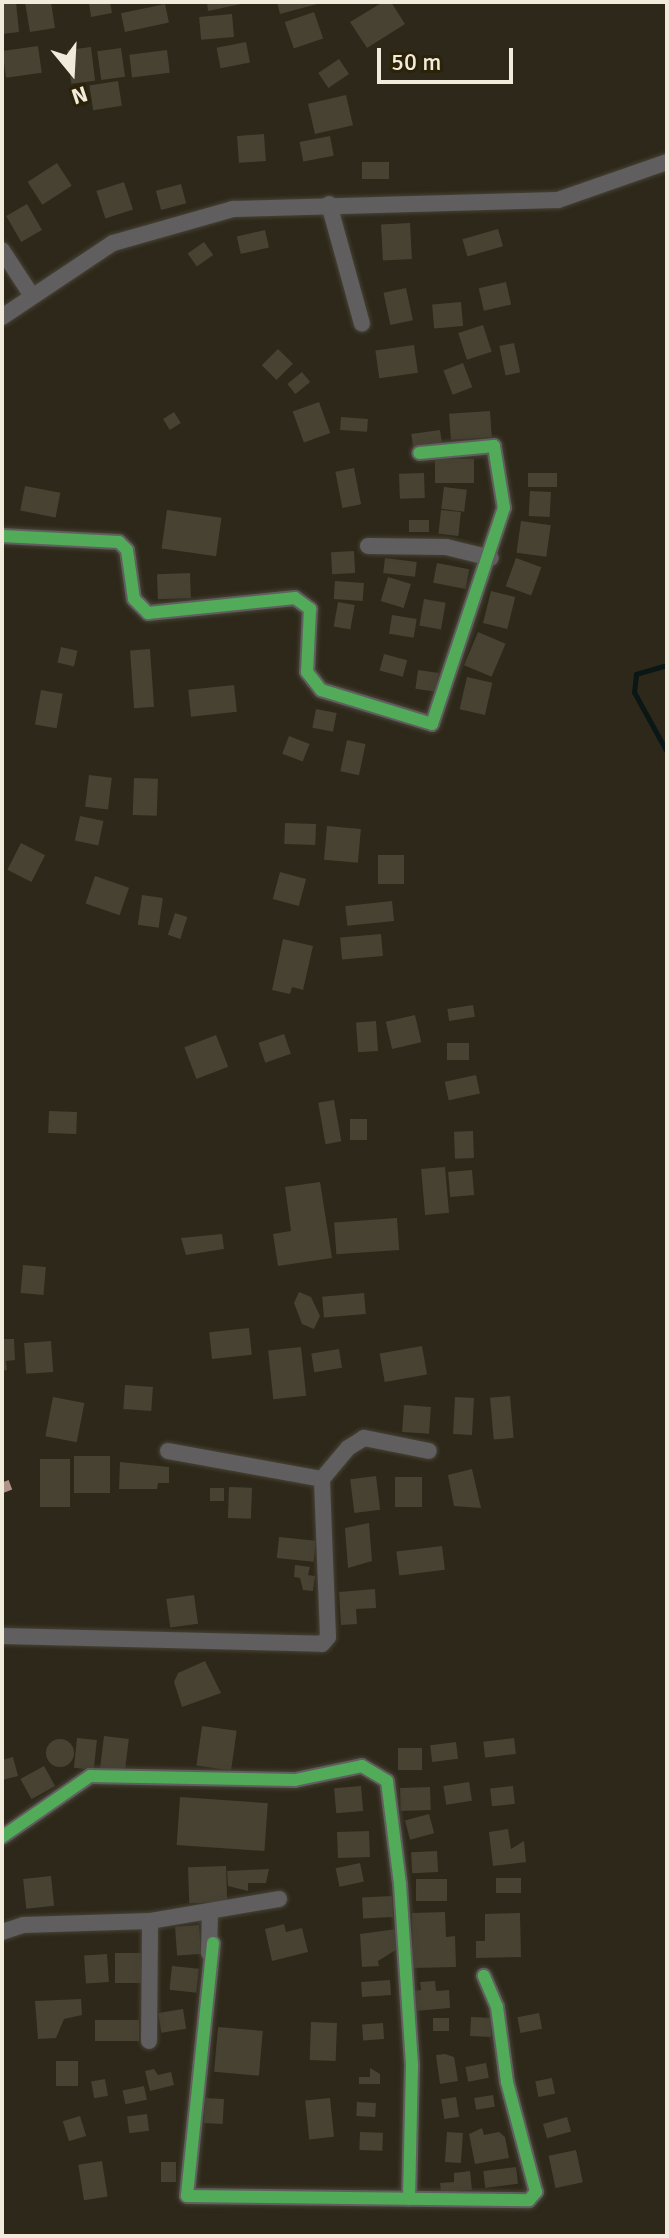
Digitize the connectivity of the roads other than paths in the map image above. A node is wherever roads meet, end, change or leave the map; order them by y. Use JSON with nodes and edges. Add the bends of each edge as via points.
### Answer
{"nodes":[{"id":1,"x":667,"y":162,"type":"edge"},
{"id":2,"x":329,"y":204,"type":"junction"},
{"id":3,"x":2,"y":250,"type":"edge"},
{"id":4,"x":32,"y":296,"type":"junction"},
{"id":5,"x":2,"y":317,"type":"edge"},
{"id":6,"x":362,"y":324,"type":"dead end"},
{"id":7,"x":419,"y":453,"type":"dead end"},
{"id":8,"x":2,"y":536,"type":"edge"},
{"id":9,"x":368,"y":546,"type":"dead end"},
{"id":10,"x":491,"y":558,"type":"junction"},
{"id":11,"x":168,"y":1451,"type":"dead end"},
{"id":12,"x":429,"y":1451,"type":"dead end"},
{"id":13,"x":322,"y":1479,"type":"junction"},
{"id":14,"x":2,"y":1636,"type":"edge"},
{"id":15,"x":2,"y":1837,"type":"edge"},
{"id":16,"x":279,"y":1899,"type":"dead end"},
{"id":17,"x":210,"y":1911,"type":"junction"},
{"id":18,"x":150,"y":1921,"type":"junction"},
{"id":19,"x":2,"y":1932,"type":"edge"},
{"id":20,"x":213,"y":1943,"type":"dead end"},
{"id":21,"x":484,"y":1976,"type":"dead end"},
{"id":22,"x":208,"y":1983,"type":"junction"},
{"id":23,"x":149,"y":2041,"type":"dead end"},
{"id":24,"x":409,"y":2199,"type":"junction"}],
"edges":[{"from":1,"to":2,"type":"street","via":[[558,200]]},
{"from":2,"to":4,"type":"street","via":[[233,209],[113,243]]},
{"from":2,"to":6,"type":"street"},
{"from":3,"to":4,"type":"street"},
{"from":4,"to":5,"type":"street"},
{"from":7,"to":10,"type":"street","via":[[494,446],[504,508]]},
{"from":8,"to":10,"type":"street","via":[[119,542],[127,550],[134,599],[148,613],[295,598],[310,609],[307,672],[321,690],[432,724]]},
{"from":9,"to":10,"type":"street","via":[[446,547]]},
{"from":11,"to":13,"type":"street"},
{"from":12,"to":13,"type":"street","via":[[364,1438],[348,1448]]},
{"from":13,"to":14,"type":"street","via":[[328,1637],[322,1644]]},
{"from":15,"to":24,"type":"street","via":[[90,1776],[295,1780],[362,1766],[387,1781],[412,2066]]},
{"from":16,"to":17,"type":"street"},
{"from":17,"to":18,"type":"street"},
{"from":17,"to":22,"type":"street"},
{"from":18,"to":19,"type":"street","via":[[23,1925]]},
{"from":18,"to":23,"type":"street"},
{"from":20,"to":22,"type":"street"},
{"from":21,"to":24,"type":"street","via":[[497,2007],[507,2082],[536,2192],[529,2200]]},
{"from":22,"to":24,"type":"street","via":[[187,2196]]}]}
